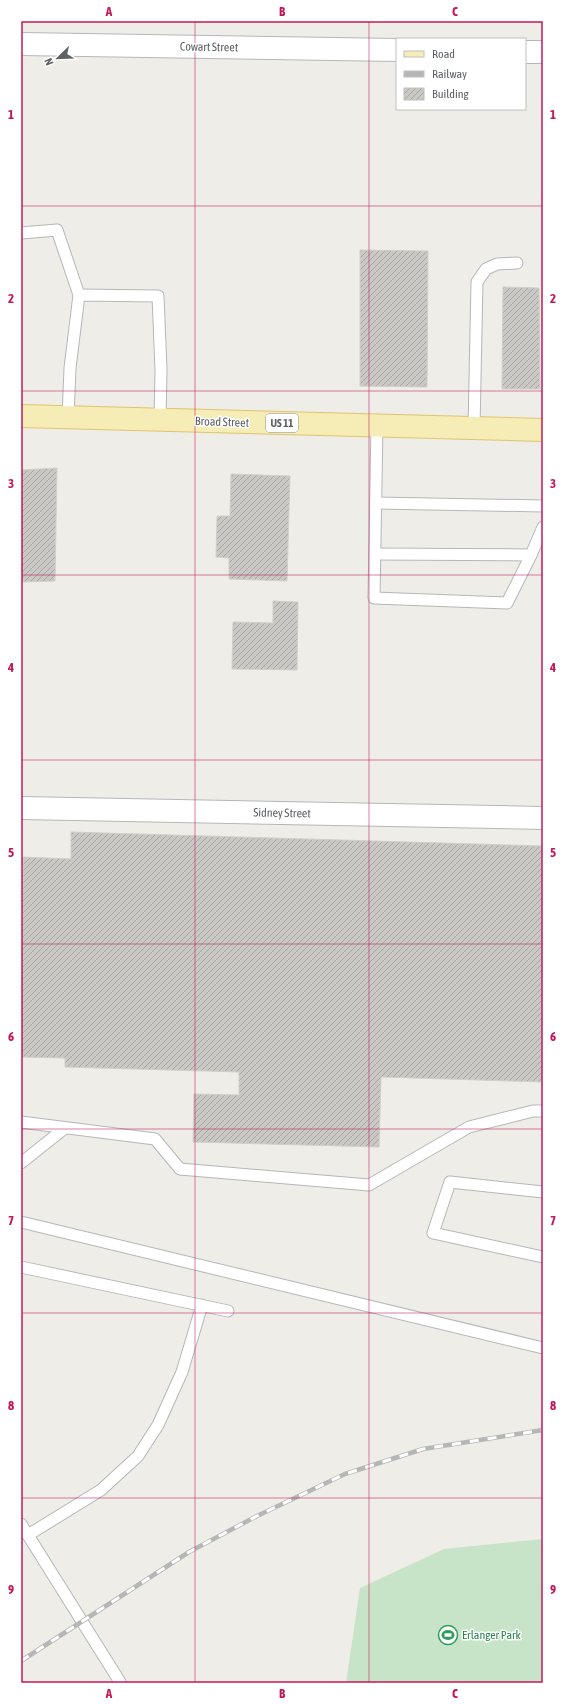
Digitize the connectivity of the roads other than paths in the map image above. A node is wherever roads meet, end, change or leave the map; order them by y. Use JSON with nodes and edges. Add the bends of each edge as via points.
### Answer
{"nodes":[{"id":1,"x":21,"y":44,"type":"edge"},
{"id":2,"x":396,"y":50,"type":"edge"},
{"id":3,"x":526,"y":52,"type":"edge"},
{"id":4,"x":543,"y":52,"type":"edge"},
{"id":5,"x":21,"y":233,"type":"edge"},
{"id":6,"x":517,"y":263,"type":"dead end"},
{"id":7,"x":78,"y":296,"type":"junction"},
{"id":8,"x":21,"y":416,"type":"edge"},
{"id":9,"x":68,"y":418,"type":"junction"},
{"id":10,"x":160,"y":420,"type":"junction"},
{"id":11,"x":377,"y":426,"type":"junction"},
{"id":12,"x":474,"y":428,"type":"junction"},
{"id":13,"x":543,"y":430,"type":"edge"},
{"id":14,"x":376,"y":503,"type":"junction"},
{"id":15,"x":543,"y":506,"type":"edge"},
{"id":16,"x":543,"y":527,"type":"edge"},
{"id":17,"x":375,"y":554,"type":"junction"},
{"id":18,"x":531,"y":555,"type":"junction"},
{"id":19,"x":21,"y":808,"type":"edge"},
{"id":20,"x":543,"y":818,"type":"edge"},
{"id":21,"x":543,"y":1111,"type":"edge"},
{"id":22,"x":21,"y":1122,"type":"edge"},
{"id":23,"x":65,"y":1128,"type":"junction"},
{"id":24,"x":21,"y":1163,"type":"edge"},
{"id":25,"x":543,"y":1192,"type":"edge"},
{"id":26,"x":21,"y":1222,"type":"edge"},
{"id":27,"x":543,"y":1257,"type":"edge"},
{"id":28,"x":21,"y":1267,"type":"edge"},
{"id":29,"x":202,"y":1306,"type":"junction"},
{"id":30,"x":228,"y":1311,"type":"dead end"},
{"id":31,"x":543,"y":1348,"type":"edge"},
{"id":32,"x":21,"y":1524,"type":"edge"},
{"id":33,"x":28,"y":1535,"type":"junction"},
{"id":34,"x":120,"y":1682,"type":"edge"}],
"edges":[{"from":1,"to":2,"type":"street","name":"Cowart Street"},
{"from":3,"to":4,"type":"street"},
{"from":5,"to":7,"type":"lane","via":[[57,230]]},
{"from":6,"to":12,"type":"lane","via":[[497,264],[486,269],[477,282]]},
{"from":7,"to":9,"type":"lane","via":[[70,368]]},
{"from":7,"to":10,"type":"lane","via":[[158,296]]},
{"from":8,"to":9,"type":"main road","name":"Broad Street","number":"US 11"},
{"from":9,"to":10,"type":"main road","name":"Broad Street","number":"US 11"},
{"from":10,"to":11,"type":"main road","name":"Broad Street","number":"US 11"},
{"from":11,"to":12,"type":"main road","name":"Broad Street","number":"US 11"},
{"from":11,"to":14,"type":"lane"},
{"from":12,"to":13,"type":"main road","name":"Broad Street","number":"US 11"},
{"from":14,"to":15,"type":"lane"},
{"from":14,"to":17,"type":"lane"},
{"from":16,"to":18,"type":"lane"},
{"from":17,"to":18,"type":"lane"},
{"from":17,"to":18,"type":"lane","via":[[374,598],[507,603]]},
{"from":19,"to":20,"type":"street","name":"Sidney Street"},
{"from":21,"to":23,"type":"lane","via":[[533,1111],[469,1127],[369,1185],[180,1170],[155,1139]]},
{"from":22,"to":23,"type":"lane"},
{"from":23,"to":24,"type":"lane"},
{"from":25,"to":27,"type":"lane","via":[[450,1182],[433,1233]]},
{"from":26,"to":31,"type":"lane"},
{"from":28,"to":29,"type":"lane"},
{"from":29,"to":30,"type":"lane"},
{"from":29,"to":33,"type":"lane","via":[[182,1372],[158,1425],[138,1456],[101,1490]]},
{"from":32,"to":33,"type":"lane"},
{"from":33,"to":34,"type":"lane"}]}
